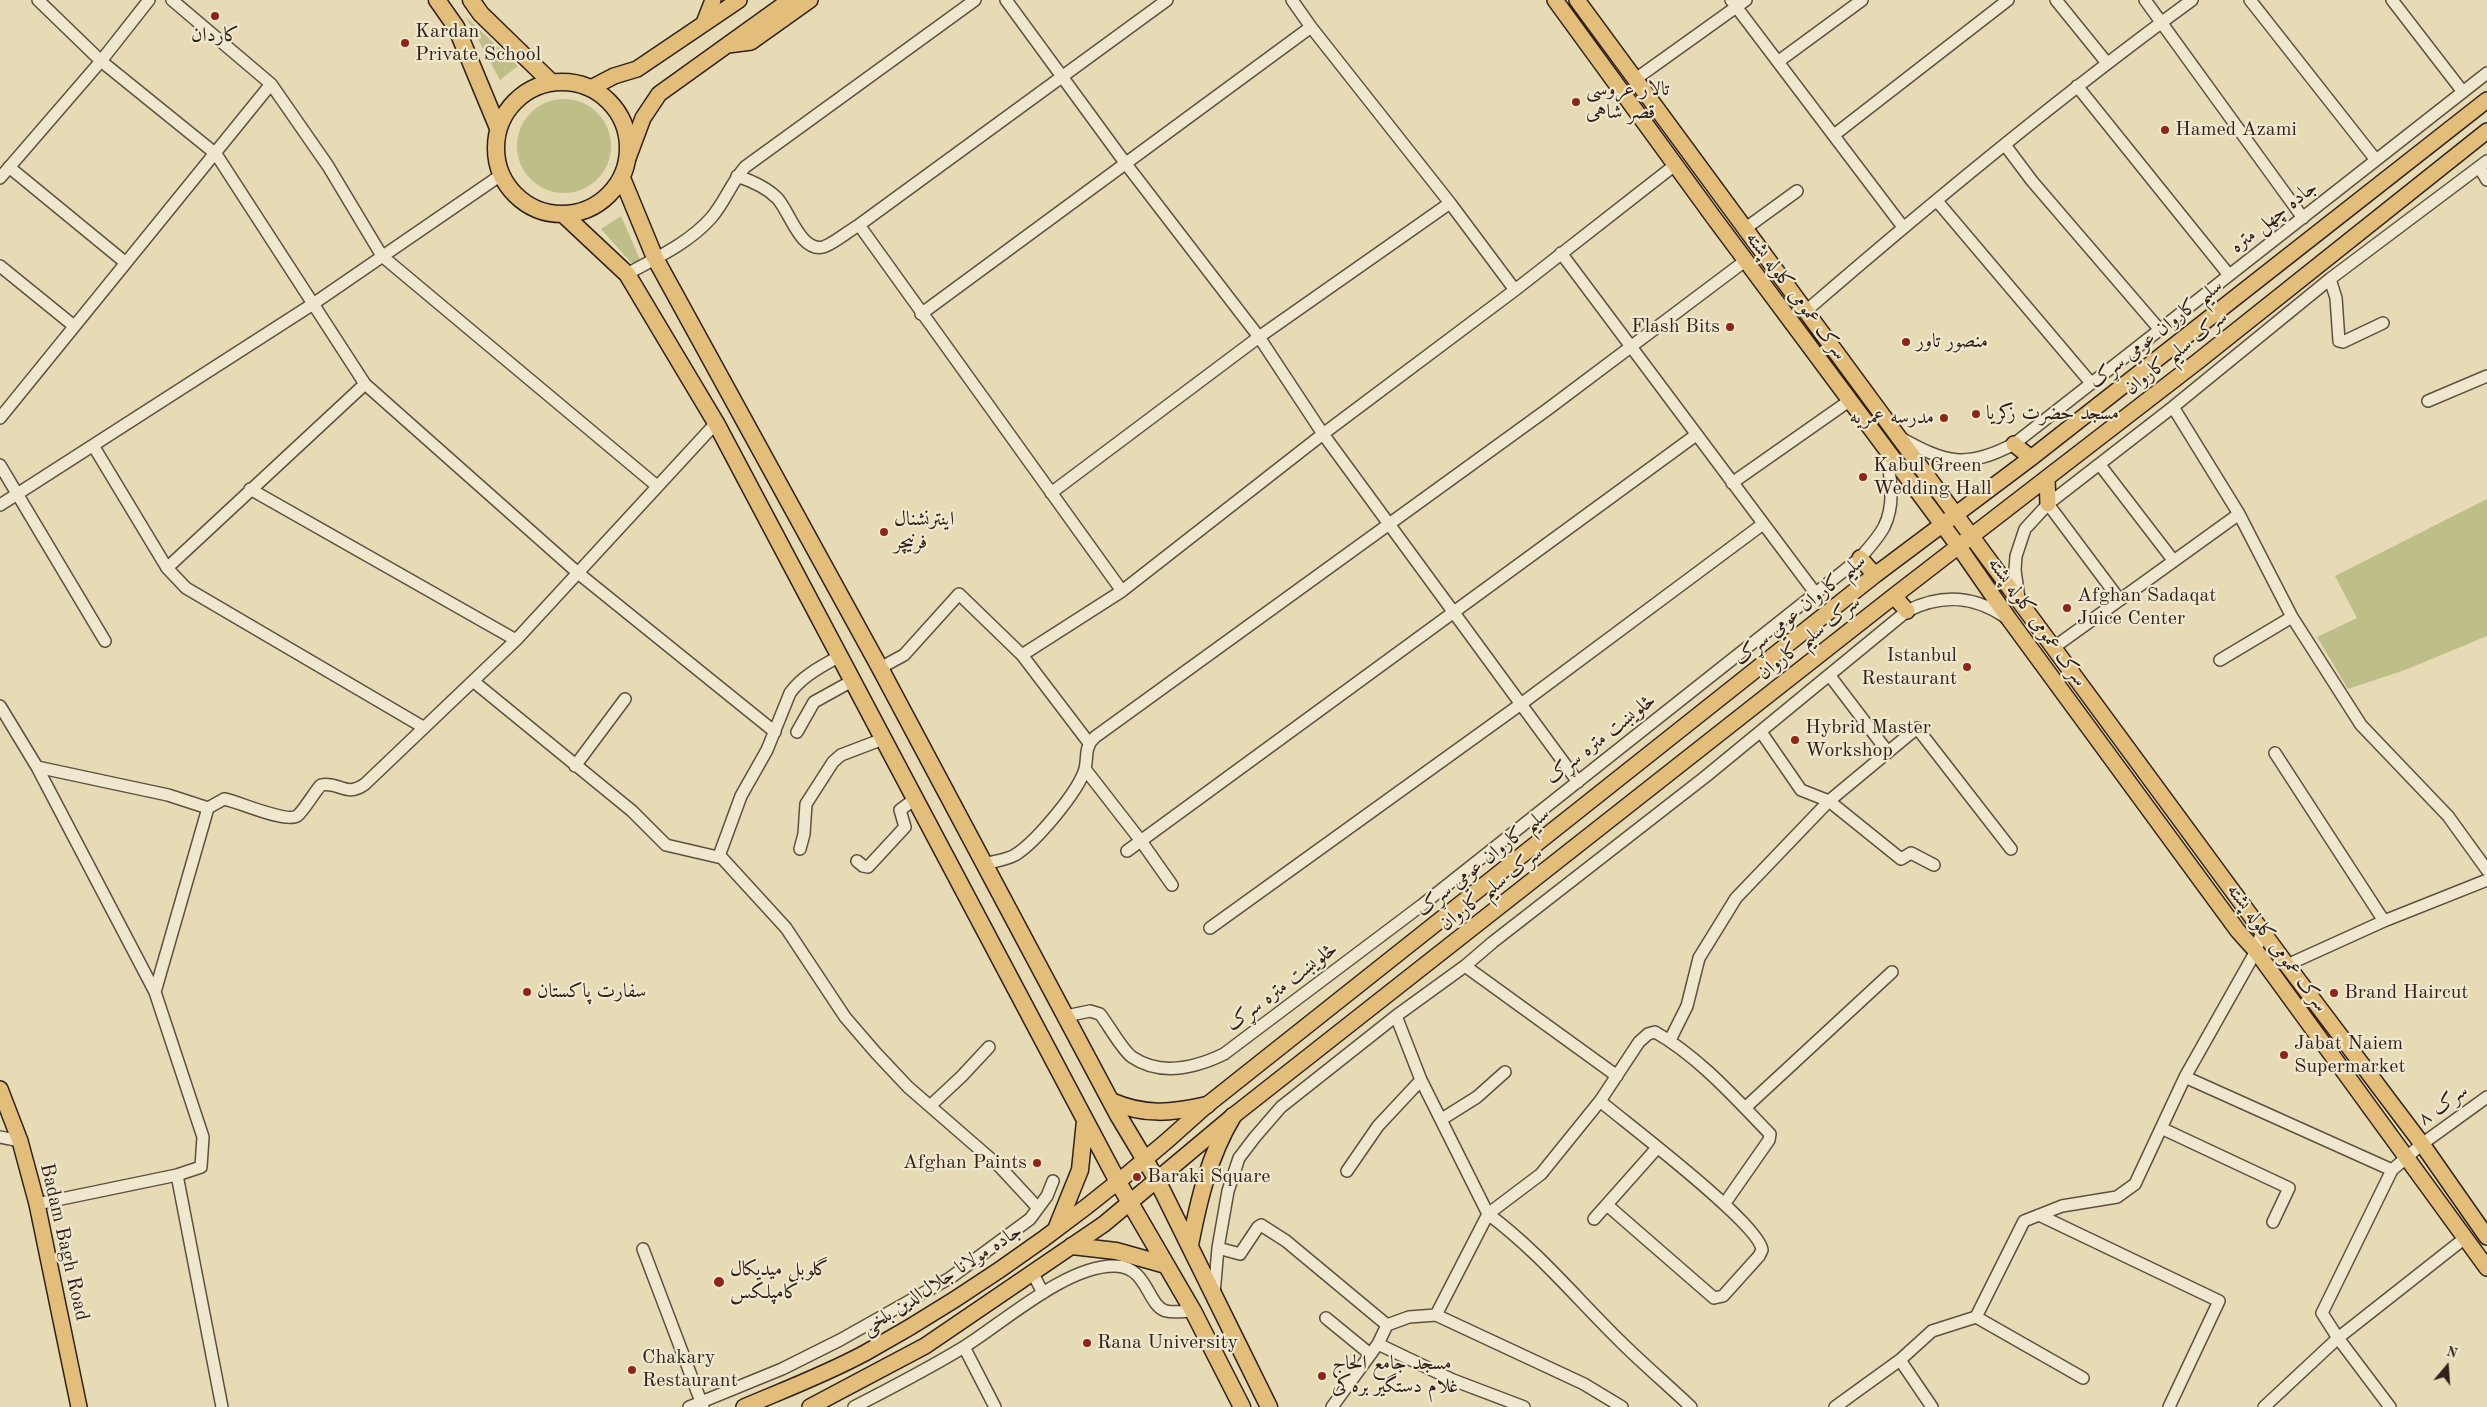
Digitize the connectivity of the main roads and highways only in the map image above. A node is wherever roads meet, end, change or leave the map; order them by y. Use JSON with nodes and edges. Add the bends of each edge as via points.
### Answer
{"nodes":[{"id":1,"x":437,"y":0,"type":"edge"},
{"id":2,"x":471,"y":0,"type":"edge"},
{"id":3,"x":713,"y":0,"type":"edge"},
{"id":4,"x":739,"y":0,"type":"edge"},
{"id":5,"x":790,"y":0,"type":"edge"},
{"id":6,"x":810,"y":0,"type":"edge"},
{"id":7,"x":1555,"y":0,"type":"edge"},
{"id":8,"x":1577,"y":0,"type":"edge"},
{"id":9,"x":704,"y":23,"type":"junction"},
{"id":10,"x":726,"y":46,"type":"junction"},
{"id":11,"x":551,"y":82,"type":"junction"},
{"id":12,"x":590,"y":88,"type":"junction"},
{"id":13,"x":2487,"y":100,"type":"edge"},
{"id":14,"x":498,"y":128,"type":"junction"},
{"id":15,"x":2487,"y":130,"type":"edge"},
{"id":16,"x":628,"y":158,"type":"junction"},
{"id":17,"x":622,"y":178,"type":"junction"},
{"id":18,"x":563,"y":214,"type":"junction"},
{"id":19,"x":2014,"y":444,"type":"road end"},
{"id":20,"x":2031,"y":458,"type":"junction"},
{"id":21,"x":2048,"y":478,"type":"junction"},
{"id":22,"x":2048,"y":504,"type":"road end"},
{"id":23,"x":1957,"y":514,"type":"junction"},
{"id":24,"x":1943,"y":524,"type":"junction"},
{"id":25,"x":1973,"y":536,"type":"junction"},
{"id":26,"x":1959,"y":547,"type":"junction"},
{"id":27,"x":1860,"y":558,"type":"road end"},
{"id":28,"x":1875,"y":576,"type":"junction"},
{"id":29,"x":1894,"y":596,"type":"junction"},
{"id":30,"x":1906,"y":612,"type":"road end"},
{"id":31,"x":0,"y":1089,"type":"edge"},
{"id":32,"x":1111,"y":1101,"type":"junction"},
{"id":33,"x":1207,"y":1105,"type":"junction"},
{"id":34,"x":1233,"y":1116,"type":"junction"},
{"id":35,"x":1085,"y":1119,"type":"junction"},
{"id":36,"x":1144,"y":1159,"type":"junction"},
{"id":37,"x":1157,"y":1180,"type":"junction"},
{"id":38,"x":1118,"y":1182,"type":"junction"},
{"id":39,"x":1131,"y":1203,"type":"junction"},
{"id":40,"x":1057,"y":1227,"type":"junction"},
{"id":41,"x":2487,"y":1237,"type":"edge"},
{"id":42,"x":1190,"y":1245,"type":"junction"},
{"id":43,"x":1072,"y":1246,"type":"junction"},
{"id":44,"x":1166,"y":1265,"type":"junction"},
{"id":45,"x":2487,"y":1268,"type":"edge"},
{"id":46,"x":79,"y":1407,"type":"edge"},
{"id":47,"x":744,"y":1407,"type":"edge"},
{"id":48,"x":810,"y":1407,"type":"edge"},
{"id":49,"x":1242,"y":1407,"type":"edge"},
{"id":50,"x":1269,"y":1407,"type":"edge"}],
"edges":[{"from":1,"to":14,"type":"highway","via":[[456,27]]},
{"from":2,"to":11,"type":"highway","via":[[481,14]]},
{"from":3,"to":9,"type":"main road"},
{"from":4,"to":9,"type":"main road"},
{"from":5,"to":10,"type":"main road"},
{"from":6,"to":10,"type":"main road","via":[[751,42]]},
{"from":7,"to":24,"type":"main road","name":"سرک عمومی کلوله پشته","via":[[1745,261]]},
{"from":8,"to":23,"type":"main road","name":"سرک عمومی کلوله پشته"},
{"from":9,"to":12,"type":"main road","via":[[637,69]]},
{"from":10,"to":16,"type":"main road","via":[[658,94],[643,118]]},
{"from":11,"to":12,"type":"highway","via":[[571,82]]},
{"from":11,"to":14,"type":"highway","via":[[528,90],[510,106]]},
{"from":12,"to":16,"type":"highway","via":[[613,105],[618,113],[626,130]]},
{"from":13,"to":20,"type":"main road","name":"سلیم کاروان عومي سړک"},
{"from":14,"to":18,"type":"highway","via":[[495,152],[501,175],[516,196],[538,210]]},
{"from":15,"to":21,"type":"main road","name":"سرک سلیم کاروان"},
{"from":16,"to":17,"type":"highway"},
{"from":17,"to":18,"type":"highway","via":[[607,197],[594,206]]},
{"from":17,"to":32,"type":"highway","via":[[655,258],[880,668]]},
{"from":18,"to":35,"type":"highway","via":[[627,274],[716,423]]},
{"from":19,"to":20,"type":"main road"},
{"from":20,"to":23,"type":"main road","name":"سلیم کاروان عومي سړک"},
{"from":21,"to":22,"type":"main road"},
{"from":21,"to":25,"type":"main road","name":"سرک سلیم کاروان"},
{"from":23,"to":24,"type":"main road","name":"سلیم کاروان عومي سړک"},
{"from":23,"to":25,"type":"main road","name":"سرک عمومی کلوله پشته"},
{"from":24,"to":26,"type":"main road","name":"سرک عمومی کلوله پشته"},
{"from":24,"to":28,"type":"main road","name":"سلیم کاروان عومي سړک"},
{"from":25,"to":26,"type":"main road","name":"سرک سلیم کاروان"},
{"from":25,"to":41,"type":"main road","name":"سرک عمومی کلوله پشته","via":[[2422,1144]]},
{"from":26,"to":29,"type":"main road","name":"سرک سلیم کاروان"},
{"from":26,"to":45,"type":"main road","name":"سرک عمومی کلوله پشته"},
{"from":27,"to":28,"type":"main road"},
{"from":28,"to":33,"type":"main road","name":"سلیم کاروان عومي سړک"},
{"from":29,"to":30,"type":"main road"},
{"from":29,"to":34,"type":"main road","name":"سرک سلیم کاروان"},
{"from":31,"to":46,"type":"main road","name":"Badam Bagh Road","via":[[20,1141],[37,1204]]},
{"from":32,"to":33,"type":"highway","via":[[1130,1110],[1158,1113]]},
{"from":32,"to":36,"type":"highway"},
{"from":33,"to":36,"type":"main road","name":"سلیم کاروان عومي سړک"},
{"from":34,"to":37,"type":"main road","name":"سرک سلیم کاروان"},
{"from":34,"to":42,"type":"highway","via":[[1212,1158]]},
{"from":35,"to":38,"type":"highway"},
{"from":35,"to":40,"type":"highway","via":[[1080,1170]]},
{"from":36,"to":37,"type":"highway"},
{"from":36,"to":38,"type":"main road","name":"جاده مولانا جلال‌الدین بلخی"},
{"from":37,"to":39,"type":"main road"},
{"from":37,"to":42,"type":"highway"},
{"from":38,"to":39,"type":"highway"},
{"from":38,"to":40,"type":"main road","name":"جاده مولانا جلال‌الدین بلخی"},
{"from":39,"to":43,"type":"main road"},
{"from":39,"to":44,"type":"highway"},
{"from":40,"to":47,"type":"main road","name":"جاده مولانا جلال‌الدین بلخی","via":[[947,1304],[864,1354]]},
{"from":42,"to":50,"type":"highway"},
{"from":43,"to":44,"type":"highway","via":[[1116,1250]]},
{"from":43,"to":48,"type":"main road","via":[[925,1346]]},
{"from":44,"to":49,"type":"highway"}]}
